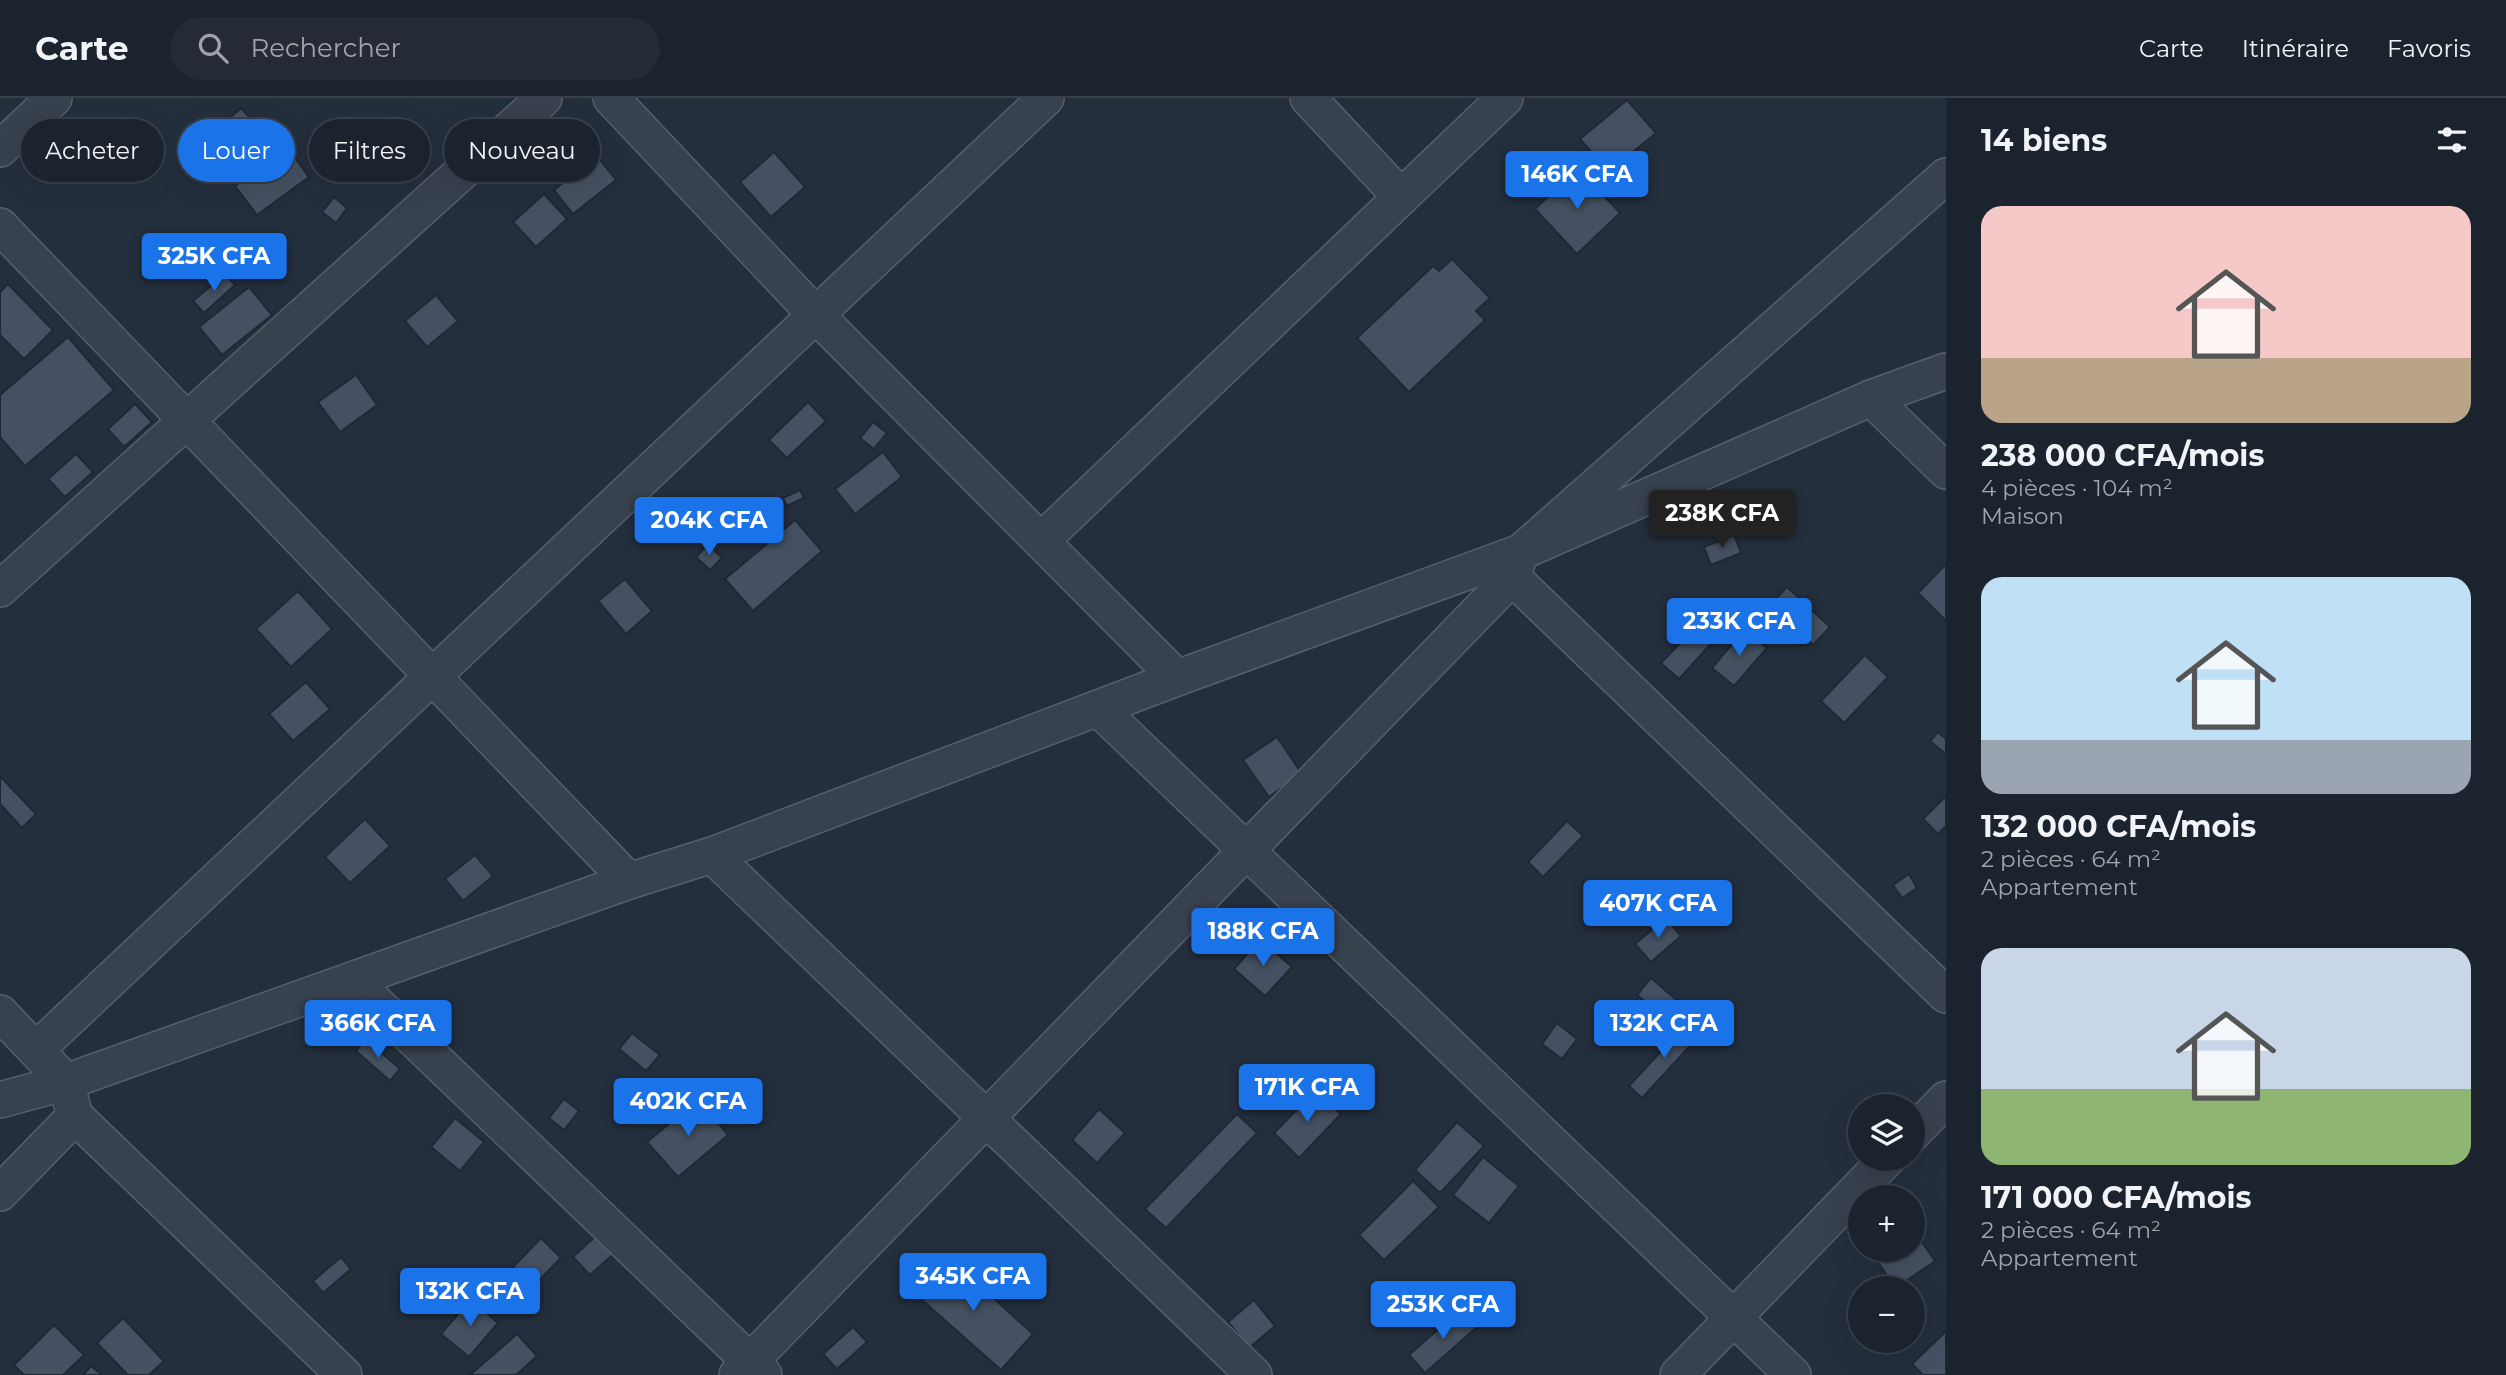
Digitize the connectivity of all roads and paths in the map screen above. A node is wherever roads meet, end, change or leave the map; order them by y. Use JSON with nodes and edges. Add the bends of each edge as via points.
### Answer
{"nodes":[{"id":1,"x":54,"y":98,"type":"edge"},
{"id":2,"x":544,"y":98,"type":"edge"},
{"id":3,"x":611,"y":98,"type":"edge"},
{"id":4,"x":1046,"y":98,"type":"edge"},
{"id":5,"x":1308,"y":98,"type":"edge"},
{"id":6,"x":1505,"y":98,"type":"edge"},
{"id":7,"x":0,"y":149,"type":"edge"},
{"id":8,"x":1946,"y":176,"type":"edge"},
{"id":9,"x":1401,"y":197,"type":"junction"},
{"id":10,"x":0,"y":226,"type":"edge"},
{"id":11,"x":816,"y":315,"type":"junction"},
{"id":12,"x":1946,"y":371,"type":"edge"},
{"id":13,"x":1871,"y":398,"type":"junction"},
{"id":14,"x":186,"y":420,"type":"junction"},
{"id":15,"x":1946,"y":471,"type":"edge"},
{"id":16,"x":1041,"y":541,"type":"junction"},
{"id":17,"x":1516,"y":565,"type":"junction"},
{"id":18,"x":0,"y":589,"type":"edge"},
{"id":19,"x":432,"y":676,"type":"junction"},
{"id":20,"x":1177,"y":678,"type":"junction"},
{"id":21,"x":1098,"y":708,"type":"junction"},
{"id":22,"x":1247,"y":850,"type":"junction"},
{"id":23,"x":712,"y":855,"type":"junction"},
{"id":24,"x":629,"y":881,"type":"junction"},
{"id":25,"x":353,"y":981,"type":"junction"},
{"id":26,"x":1946,"y":995,"type":"edge"},
{"id":27,"x":0,"y":1013,"type":"edge"},
{"id":28,"x":36,"y":1050,"type":"junction"},
{"id":29,"x":66,"y":1082,"type":"junction"},
{"id":30,"x":1946,"y":1099,"type":"edge"},
{"id":31,"x":0,"y":1100,"type":"edge"},
{"id":32,"x":75,"y":1116,"type":"junction"},
{"id":33,"x":987,"y":1118,"type":"junction"},
{"id":34,"x":1925,"y":1121,"type":"edge"},
{"id":35,"x":1875,"y":1171,"type":"edge"},
{"id":36,"x":0,"y":1194,"type":"edge"},
{"id":37,"x":1733,"y":1318,"type":"junction"},
{"id":38,"x":751,"y":1371,"type":"edge"},
{"id":39,"x":344,"y":1375,"type":"edge"},
{"id":40,"x":1254,"y":1375,"type":"edge"},
{"id":41,"x":1678,"y":1375,"type":"edge"},
{"id":42,"x":1793,"y":1375,"type":"edge"}],
"edges":[{"from":1,"to":7,"type":"street"},
{"from":2,"to":14,"type":"street"},
{"from":3,"to":11,"type":"street"},
{"from":4,"to":11,"type":"street"},
{"from":5,"to":9,"type":"street"},
{"from":6,"to":9,"type":"street"},
{"from":8,"to":17,"type":"street"},
{"from":9,"to":16,"type":"street"},
{"from":10,"to":14,"type":"street"},
{"from":11,"to":16,"type":"street"},
{"from":11,"to":19,"type":"street"},
{"from":12,"to":13,"type":"street"},
{"from":13,"to":15,"type":"street"},
{"from":13,"to":17,"type":"street"},
{"from":14,"to":18,"type":"street"},
{"from":14,"to":19,"type":"street"},
{"from":16,"to":20,"type":"street"},
{"from":17,"to":20,"type":"street"},
{"from":17,"to":22,"type":"street"},
{"from":17,"to":26,"type":"street"},
{"from":19,"to":24,"type":"street"},
{"from":19,"to":28,"type":"street"},
{"from":20,"to":21,"type":"street"},
{"from":21,"to":22,"type":"street"},
{"from":21,"to":23,"type":"street"},
{"from":22,"to":33,"type":"street"},
{"from":22,"to":37,"type":"street"},
{"from":23,"to":24,"type":"street"},
{"from":23,"to":33,"type":"street"},
{"from":24,"to":25,"type":"street"},
{"from":25,"to":29,"type":"street"},
{"from":25,"to":38,"type":"street"},
{"from":27,"to":28,"type":"street"},
{"from":28,"to":29,"type":"street"},
{"from":29,"to":31,"type":"street"},
{"from":29,"to":32,"type":"street"},
{"from":30,"to":34,"type":"street"},
{"from":32,"to":36,"type":"street"},
{"from":32,"to":39,"type":"street"},
{"from":33,"to":38,"type":"street"},
{"from":33,"to":40,"type":"street"},
{"from":35,"to":37,"type":"street"},
{"from":37,"to":41,"type":"street"},
{"from":37,"to":42,"type":"street"}]}
